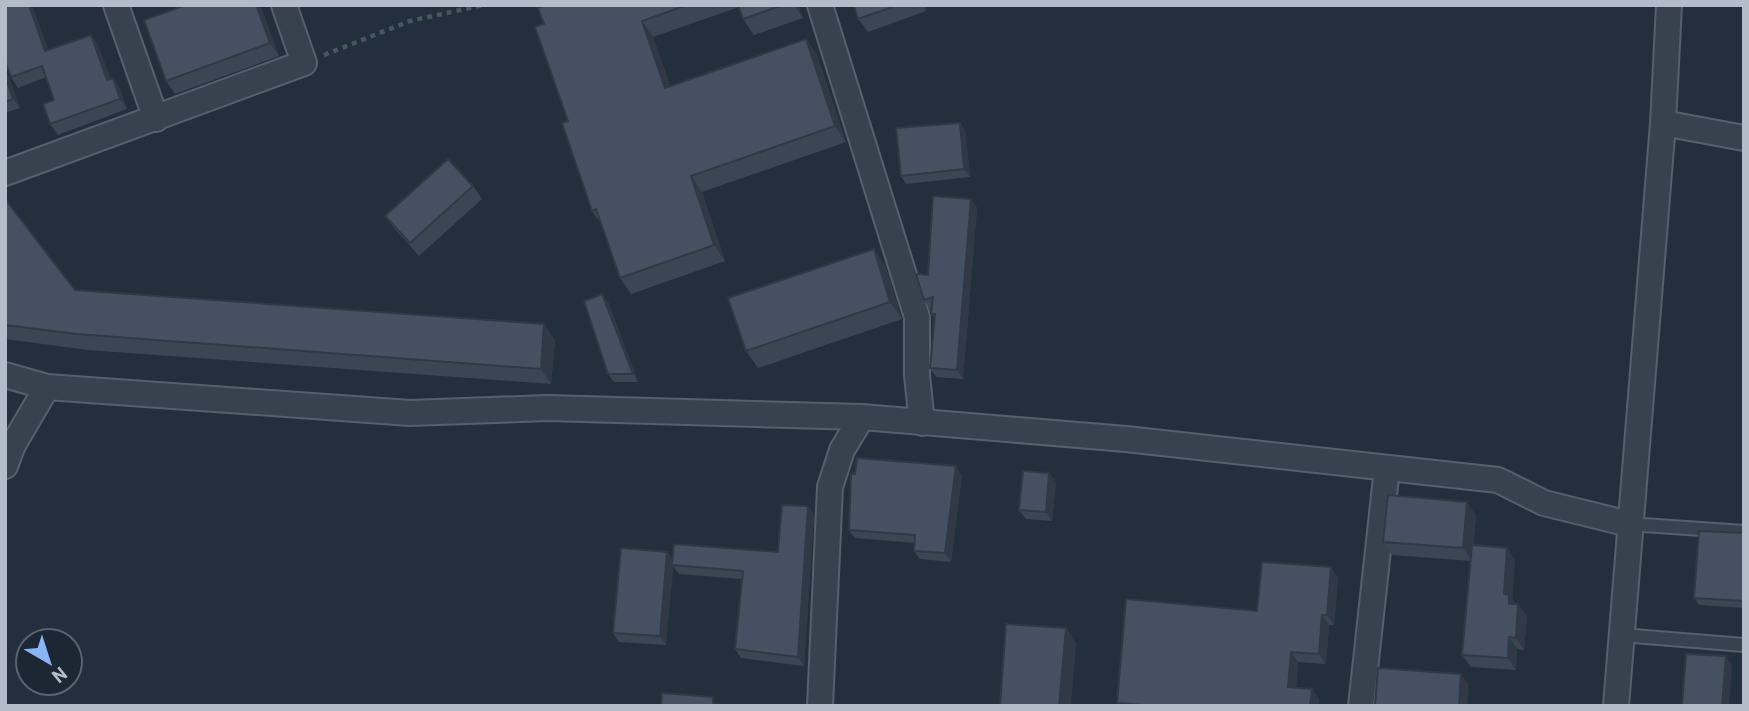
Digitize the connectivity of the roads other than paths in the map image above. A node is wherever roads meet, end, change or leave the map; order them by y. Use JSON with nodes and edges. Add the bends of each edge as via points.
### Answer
{"nodes":[{"id":1,"x":116,"y":5,"type":"edge"},
{"id":2,"x":284,"y":5,"type":"edge"},
{"id":3,"x":820,"y":5,"type":"edge"},
{"id":4,"x":1669,"y":5,"type":"edge"},
{"id":5,"x":156,"y":119,"type":"junction"},
{"id":6,"x":1663,"y":123,"type":"junction"},
{"id":7,"x":1744,"y":138,"type":"edge"},
{"id":8,"x":5,"y":173,"type":"edge"},
{"id":9,"x":5,"y":375,"type":"edge"},
{"id":10,"x":47,"y":387,"type":"junction"},
{"id":11,"x":862,"y":417,"type":"junction"},
{"id":12,"x":922,"y":423,"type":"junction"},
{"id":13,"x":5,"y":466,"type":"edge"},
{"id":14,"x":1387,"y":468,"type":"junction"},
{"id":15,"x":1629,"y":524,"type":"junction"},
{"id":16,"x":1744,"y":532,"type":"edge"},
{"id":17,"x":1620,"y":635,"type":"junction"},
{"id":18,"x":1744,"y":645,"type":"edge"},
{"id":19,"x":820,"y":706,"type":"edge"},
{"id":20,"x":1361,"y":706,"type":"edge"},
{"id":21,"x":1616,"y":706,"type":"edge"}],
"edges":[{"from":1,"to":5,"type":"street"},
{"from":2,"to":5,"type":"street","via":[[303,63]]},
{"from":3,"to":12,"type":"street","via":[[917,317]]},
{"from":4,"to":6,"type":"street"},
{"from":5,"to":8,"type":"street"},
{"from":6,"to":7,"type":"street"},
{"from":6,"to":15,"type":"street"},
{"from":9,"to":10,"type":"street"},
{"from":10,"to":11,"type":"street","via":[[410,413],[548,408]]},
{"from":10,"to":13,"type":"street"},
{"from":11,"to":12,"type":"street"},
{"from":11,"to":19,"type":"street","via":[[842,450],[830,487]]},
{"from":12,"to":14,"type":"street","via":[[1126,439]]},
{"from":14,"to":15,"type":"street","via":[[1498,480],[1544,503]]},
{"from":14,"to":20,"type":"street"},
{"from":15,"to":16,"type":"lane"},
{"from":15,"to":17,"type":"street"},
{"from":17,"to":18,"type":"lane"},
{"from":17,"to":21,"type":"street"}]}
